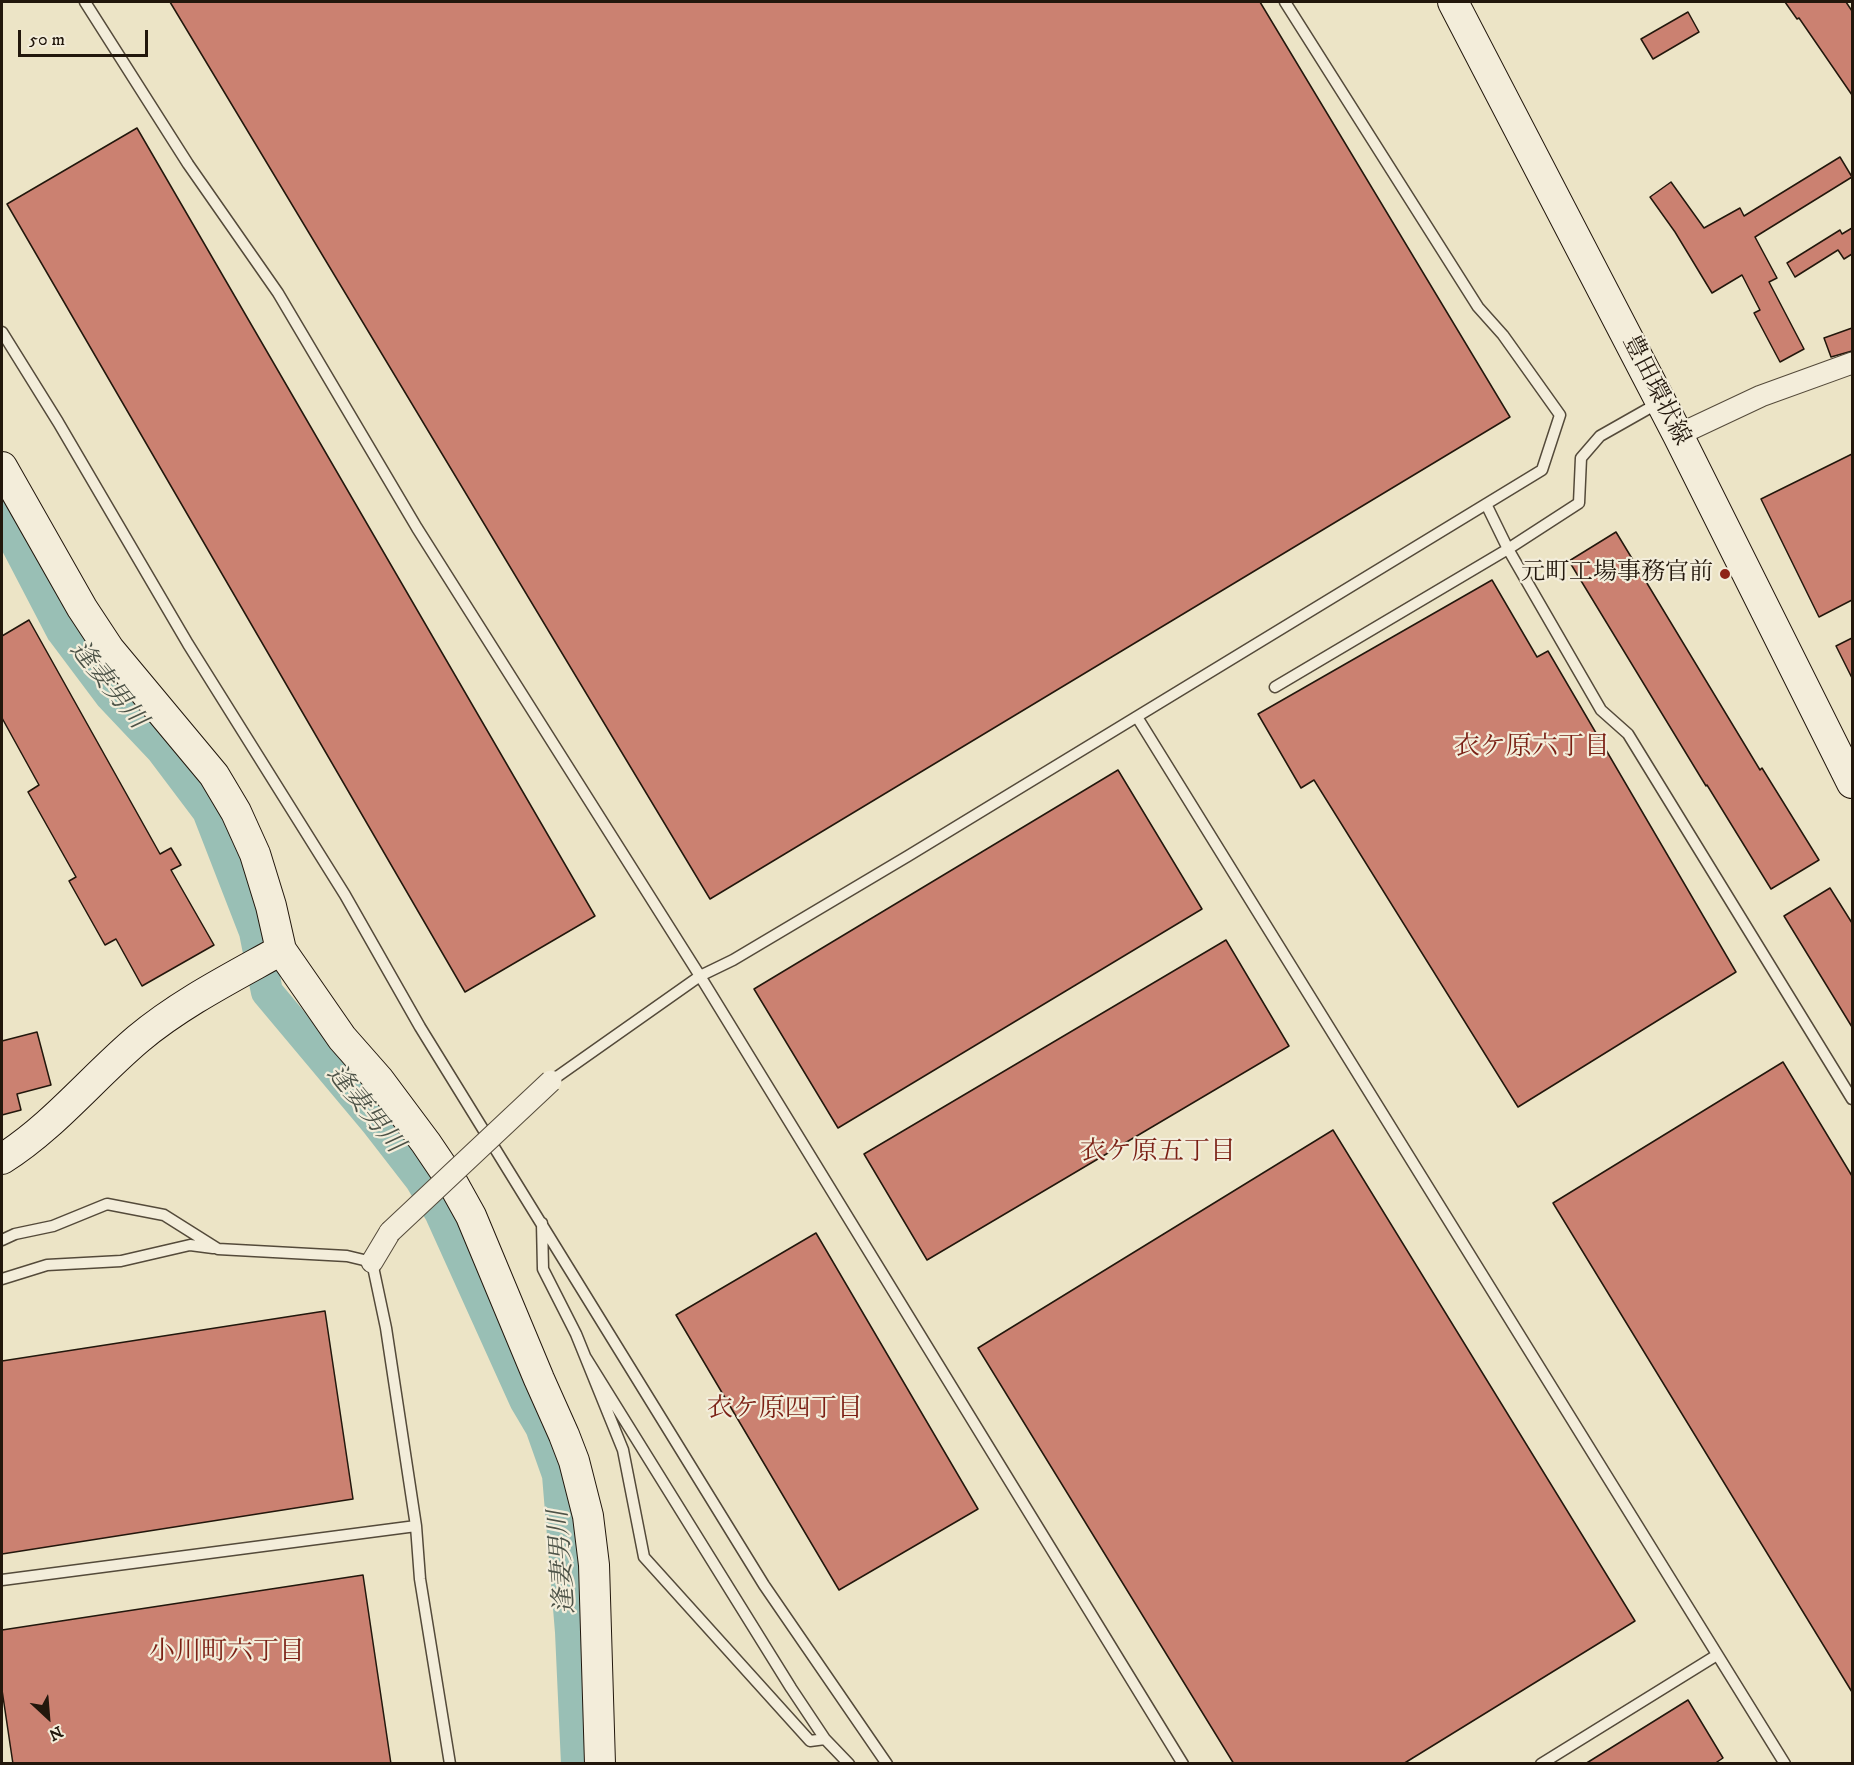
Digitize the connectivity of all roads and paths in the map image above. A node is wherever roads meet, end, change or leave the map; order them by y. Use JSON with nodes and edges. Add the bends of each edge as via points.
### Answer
{"nodes":[{"id":1,"x":84,"y":2,"type":"edge"},
{"id":2,"x":1284,"y":2,"type":"edge"},
{"id":3,"x":1453,"y":2,"type":"edge"},
{"id":4,"x":2,"y":332,"type":"edge"},
{"id":5,"x":1852,"y":363,"type":"edge"},
{"id":6,"x":1660,"y":402,"type":"junction"},
{"id":7,"x":1678,"y":435,"type":"junction"},
{"id":8,"x":2,"y":467,"type":"edge"},
{"id":9,"x":1486,"y":504,"type":"junction"},
{"id":10,"x":1508,"y":549,"type":"junction"},
{"id":11,"x":1275,"y":687,"type":"dead end"},
{"id":12,"x":1137,"y":717,"type":"junction"},
{"id":13,"x":1852,"y":783,"type":"edge"},
{"id":14,"x":266,"y":958,"type":"junction"},
{"id":15,"x":700,"y":976,"type":"junction"},
{"id":16,"x":550,"y":1081,"type":"joint"},
{"id":17,"x":1852,"y":1100,"type":"edge"},
{"id":18,"x":2,"y":1159,"type":"edge"},
{"id":19,"x":542,"y":1223,"type":"junction"},
{"id":20,"x":2,"y":1240,"type":"edge"},
{"id":21,"x":218,"y":1249,"type":"junction"},
{"id":22,"x":372,"y":1262,"type":"junction"},
{"id":23,"x":2,"y":1279,"type":"edge"},
{"id":24,"x":586,"y":1358,"type":"junction"},
{"id":25,"x":416,"y":1526,"type":"junction"},
{"id":26,"x":2,"y":1580,"type":"edge"},
{"id":27,"x":1717,"y":1655,"type":"junction"},
{"id":28,"x":825,"y":1739,"type":"junction"},
{"id":29,"x":450,"y":1764,"type":"edge"},
{"id":30,"x":600,"y":1764,"type":"edge"},
{"id":31,"x":849,"y":1764,"type":"edge"},
{"id":32,"x":887,"y":1764,"type":"edge"},
{"id":33,"x":1183,"y":1764,"type":"edge"},
{"id":34,"x":1541,"y":1764,"type":"edge"},
{"id":35,"x":1785,"y":1764,"type":"edge"}],
"edges":[{"from":1,"to":15,"type":"lane","via":[[188,164],[278,293],[417,528]]},
{"from":2,"to":9,"type":"lane","via":[[1478,307],[1560,415],[1542,470]]},
{"from":3,"to":6,"type":"street","name":"豊田環状線"},
{"from":4,"to":19,"type":"lane"},
{"from":5,"to":7,"type":"street","via":[[1761,396]]},
{"from":6,"to":7,"type":"street","name":"豊田環状線"},
{"from":6,"to":10,"type":"lane","via":[[1600,436],[1581,458],[1580,503]]},
{"from":7,"to":13,"type":"street","name":"豊田環状線"},
{"from":8,"to":14,"type":"street","via":[[109,650],[214,775],[236,812],[255,854],[271,906]]},
{"from":9,"to":10,"type":"lane"},
{"from":9,"to":12,"type":"lane"},
{"from":10,"to":11,"type":"lane"},
{"from":10,"to":17,"type":"lane","via":[[1601,710],[1628,734]]},
{"from":12,"to":15,"type":"lane","via":[[733,960]]},
{"from":12,"to":27,"type":"lane"},
{"from":14,"to":18,"type":"street","via":[[139,1038],[27,1144]]},
{"from":14,"to":30,"type":"street","via":[[379,1080],[451,1180],[479,1235],[564,1435],[588,1516],[594,1565]]},
{"from":15,"to":16,"type":"lane"},
{"from":15,"to":33,"type":"lane"},
{"from":16,"to":22,"type":"street","bridge":true,"via":[[390,1232]]},
{"from":19,"to":24,"type":"lane","via":[[543,1269]]},
{"from":19,"to":32,"type":"lane","via":[[764,1585]]},
{"from":20,"to":21,"type":"lane","via":[[53,1226],[107,1204],[164,1215]]},
{"from":21,"to":22,"type":"lane","via":[[347,1256]]},
{"from":21,"to":23,"type":"lane","via":[[190,1245],[121,1262],[47,1265]]},
{"from":22,"to":25,"type":"lane"},
{"from":24,"to":28,"type":"lane"},
{"from":24,"to":28,"type":"lane","via":[[623,1450],[644,1557],[810,1741]]},
{"from":25,"to":26,"type":"lane"},
{"from":25,"to":29,"type":"lane","via":[[420,1579]]},
{"from":27,"to":34,"type":"lane"},
{"from":27,"to":35,"type":"lane"},
{"from":28,"to":31,"type":"lane"}]}
